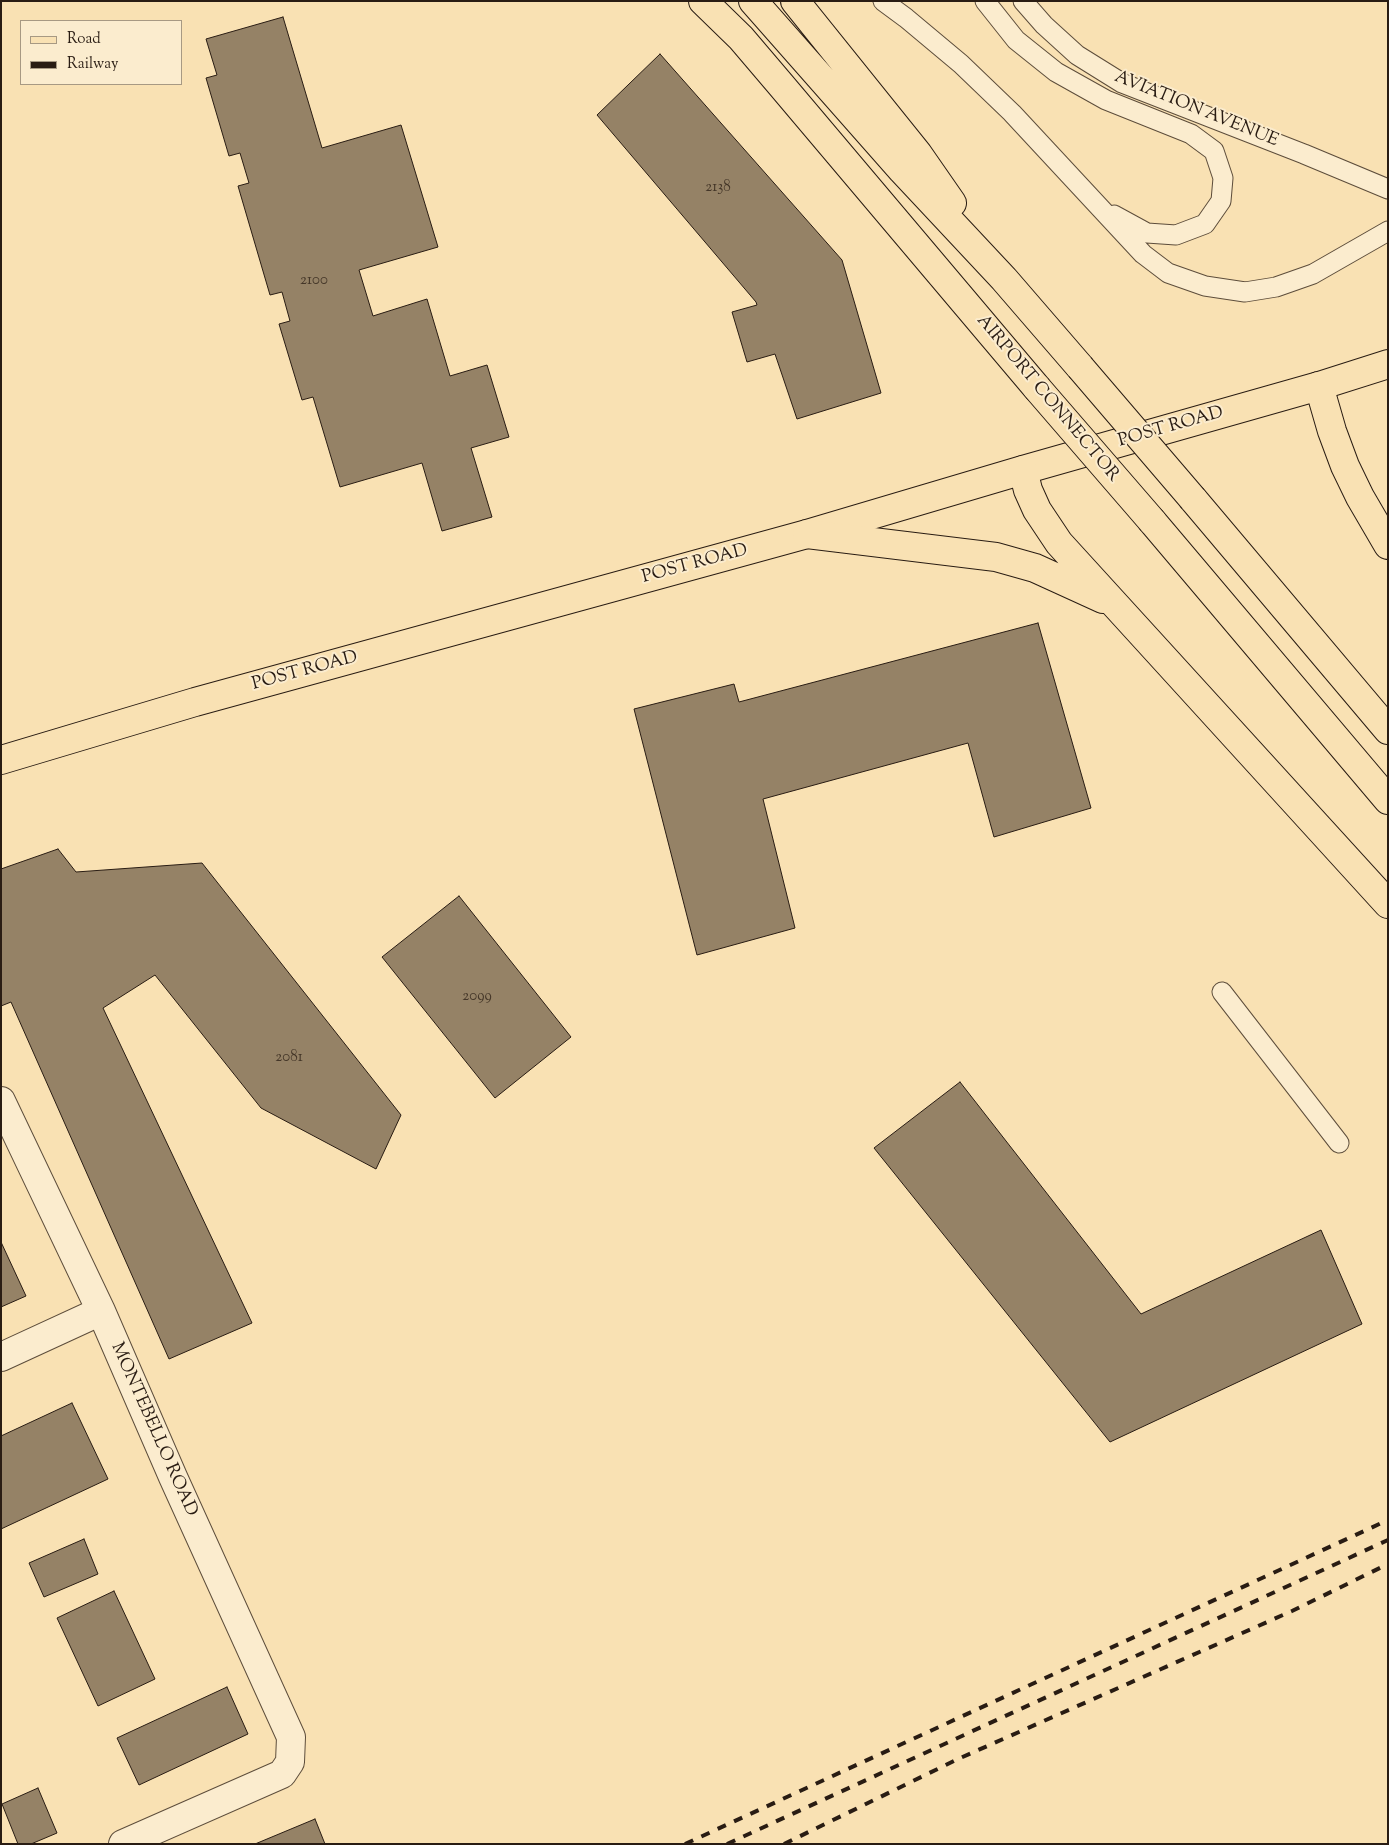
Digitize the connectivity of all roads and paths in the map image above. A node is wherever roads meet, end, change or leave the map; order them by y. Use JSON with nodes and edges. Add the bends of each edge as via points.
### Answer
{"nodes":[{"id":1,"x":702,"y":1,"type":"edge"},
{"id":2,"x":753,"y":1,"type":"edge"},
{"id":3,"x":795,"y":1,"type":"edge"},
{"id":4,"x":883,"y":1,"type":"edge"},
{"id":5,"x":985,"y":1,"type":"edge"},
{"id":6,"x":1023,"y":1,"type":"edge"},
{"id":7,"x":1388,"y":188,"type":"edge"},
{"id":8,"x":1089,"y":194,"type":"junction"},
{"id":9,"x":1388,"y":231,"type":"edge"},
{"id":10,"x":1004,"y":279,"type":"junction"},
{"id":11,"x":1388,"y":364,"type":"edge"},
{"id":12,"x":1319,"y":386,"type":"junction"},
{"id":13,"x":1023,"y":470,"type":"junction"},
{"id":14,"x":807,"y":534,"type":"junction"},
{"id":15,"x":1388,"y":545,"type":"edge"},
{"id":16,"x":1114,"y":604,"type":"junction"},
{"id":17,"x":1388,"y":730,"type":"edge"},
{"id":18,"x":1,"y":760,"type":"edge"},
{"id":19,"x":1388,"y":800,"type":"edge"},
{"id":20,"x":1388,"y":904,"type":"edge"},
{"id":21,"x":1222,"y":992,"type":"dead end"},
{"id":22,"x":1,"y":1101,"type":"edge"},
{"id":23,"x":1339,"y":1143,"type":"dead end"},
{"id":24,"x":101,"y":1311,"type":"junction"},
{"id":25,"x":1,"y":1357,"type":"edge"},
{"id":26,"x":123,"y":1844,"type":"edge"}],
"edges":[{"from":1,"to":19,"type":"main road","name":"AIRPORT CONNECTOR","bridge":true,"via":[[741,38]]},
{"from":2,"to":10,"type":"main road","via":[[902,170]]},
{"from":3,"to":10,"type":"main road","via":[[918,154]]},
{"from":4,"to":8,"type":"lane","via":[[961,64]]},
{"from":5,"to":8,"type":"lane","name":"AVIATION AVENUE","via":[[1016,40],[1056,72],[1106,100],[1192,134],[1214,150],[1223,178],[1221,201],[1205,224],[1176,235],[1147,233],[1118,218]]},
{"from":6,"to":7,"type":"lane","name":"AVIATION AVENUE","via":[[1077,55],[1122,83]]},
{"from":8,"to":9,"type":"lane","via":[[1143,254],[1168,273],[1205,286],[1245,292],[1276,287],[1313,274]]},
{"from":10,"to":17,"type":"main road","bridge":true},
{"from":11,"to":12,"type":"main road","name":"POST ROAD"},
{"from":12,"to":13,"type":"main road","name":"POST ROAD"},
{"from":12,"to":15,"type":"main road","via":[[1345,466]]},
{"from":13,"to":14,"type":"main road","name":"POST ROAD"},
{"from":13,"to":16,"type":"main road","via":[[1028,490],[1047,526]]},
{"from":14,"to":16,"type":"main road","via":[[996,557],[1034,568]]},
{"from":14,"to":18,"type":"main road","name":"POST ROAD","via":[[195,702]]},
{"from":16,"to":20,"type":"main road"},
{"from":21,"to":23,"type":"lane"},
{"from":22,"to":24,"type":"street","name":"MONTEBELLO ROAD"},
{"from":24,"to":25,"type":"street"},
{"from":24,"to":26,"type":"street","name":"MONTEBELLO ROAD","via":[[291,1737],[290,1762],[282,1774]]}]}
